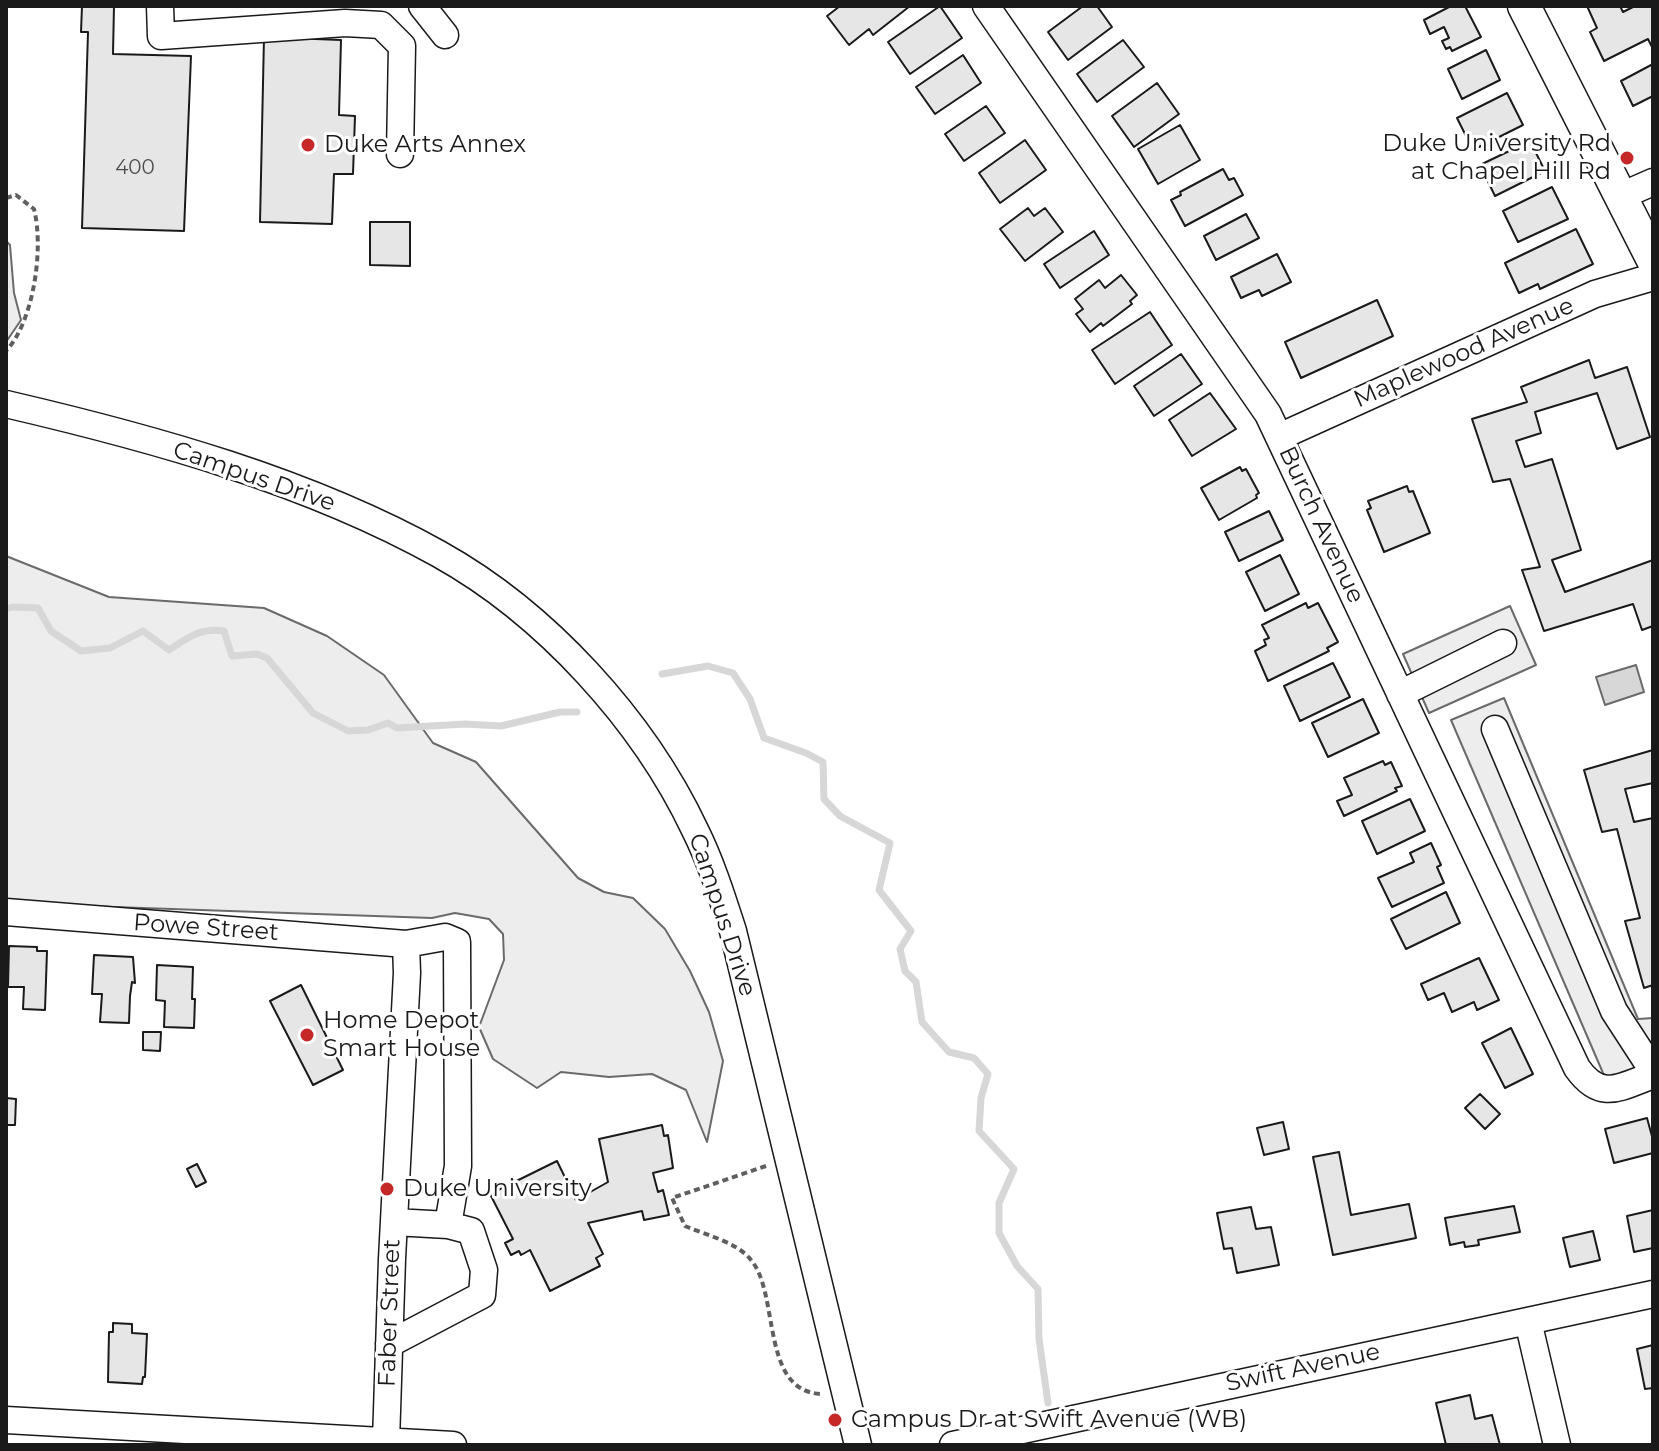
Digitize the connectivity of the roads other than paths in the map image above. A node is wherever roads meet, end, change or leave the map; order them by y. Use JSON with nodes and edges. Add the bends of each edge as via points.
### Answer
{"nodes":[{"id":1,"x":160,"y":6,"type":"edge"},
{"id":2,"x":422,"y":6,"type":"edge"},
{"id":3,"x":986,"y":6,"type":"edge"},
{"id":4,"x":1524,"y":6,"type":"edge"},
{"id":5,"x":445,"y":35,"type":"dead end"},
{"id":6,"x":400,"y":154,"type":"dead end"},
{"id":7,"x":1653,"y":182,"type":"edge"},
{"id":8,"x":1621,"y":196,"type":"junction"},
{"id":9,"x":1653,"y":260,"type":"edge"},
{"id":10,"x":1653,"y":277,"type":"edge"},
{"id":11,"x":6,"y":404,"type":"edge"},
{"id":12,"x":1279,"y":437,"type":"junction"},
{"id":13,"x":1503,"y":643,"type":"dead end"},
{"id":14,"x":1400,"y":694,"type":"junction"},
{"id":15,"x":1495,"y":729,"type":"dead end"},
{"id":16,"x":6,"y":912,"type":"edge"},
{"id":17,"x":406,"y":944,"type":"junction"},
{"id":18,"x":1653,"y":1073,"type":"edge"},
{"id":19,"x":394,"y":1222,"type":"junction"},
{"id":20,"x":448,"y":1225,"type":"junction"},
{"id":21,"x":1653,"y":1294,"type":"edge"},
{"id":22,"x":1528,"y":1321,"type":"junction"},
{"id":23,"x":389,"y":1344,"type":"junction"},
{"id":24,"x":6,"y":1420,"type":"edge"},
{"id":25,"x":386,"y":1441,"type":"junction"},
{"id":26,"x":453,"y":1445,"type":"edge"},
{"id":27,"x":858,"y":1445,"type":"edge"},
{"id":28,"x":953,"y":1445,"type":"edge"},
{"id":29,"x":1557,"y":1445,"type":"edge"}],
"edges":[{"from":1,"to":6,"type":"street","via":[[161,36],[381,25],[402,46]]},
{"from":2,"to":5,"type":"street"},
{"from":3,"to":12,"type":"street","name":"Burch Avenue"},
{"from":4,"to":8,"type":"main road"},
{"from":7,"to":8,"type":"street"},
{"from":8,"to":9,"type":"main road"},
{"from":10,"to":12,"type":"street","name":"Maplewood Avenue","via":[[1595,294]]},
{"from":11,"to":27,"type":"street","name":"Campus Drive","via":[[241,470],[348,509],[406,537],[475,576],[526,615],[610,699],[695,829],[733,931]]},
{"from":12,"to":14,"type":"street","name":"Burch Avenue"},
{"from":13,"to":14,"type":"street"},
{"from":14,"to":18,"type":"street","name":"Burch Avenue","via":[[1577,1068],[1588,1083],[1610,1091]]},
{"from":15,"to":18,"type":"street","via":[[1614,1011]]},
{"from":16,"to":17,"type":"street","name":"Powe Street"},
{"from":17,"to":19,"type":"street","name":"Faber Street"},
{"from":17,"to":20,"type":"street","name":"Powe Street","via":[[445,937],[457,942],[458,1166]]},
{"from":19,"to":20,"type":"street"},
{"from":19,"to":23,"type":"street","name":"Faber Street"},
{"from":20,"to":23,"type":"street","via":[[471,1231],[484,1270],[482,1295]]},
{"from":21,"to":22,"type":"street","name":"Swift Avenue"},
{"from":22,"to":28,"type":"street","name":"Swift Avenue"},
{"from":22,"to":29,"type":"street"},
{"from":23,"to":25,"type":"street","name":"Faber Street"},
{"from":24,"to":25,"type":"street"},
{"from":25,"to":26,"type":"street"}]}
